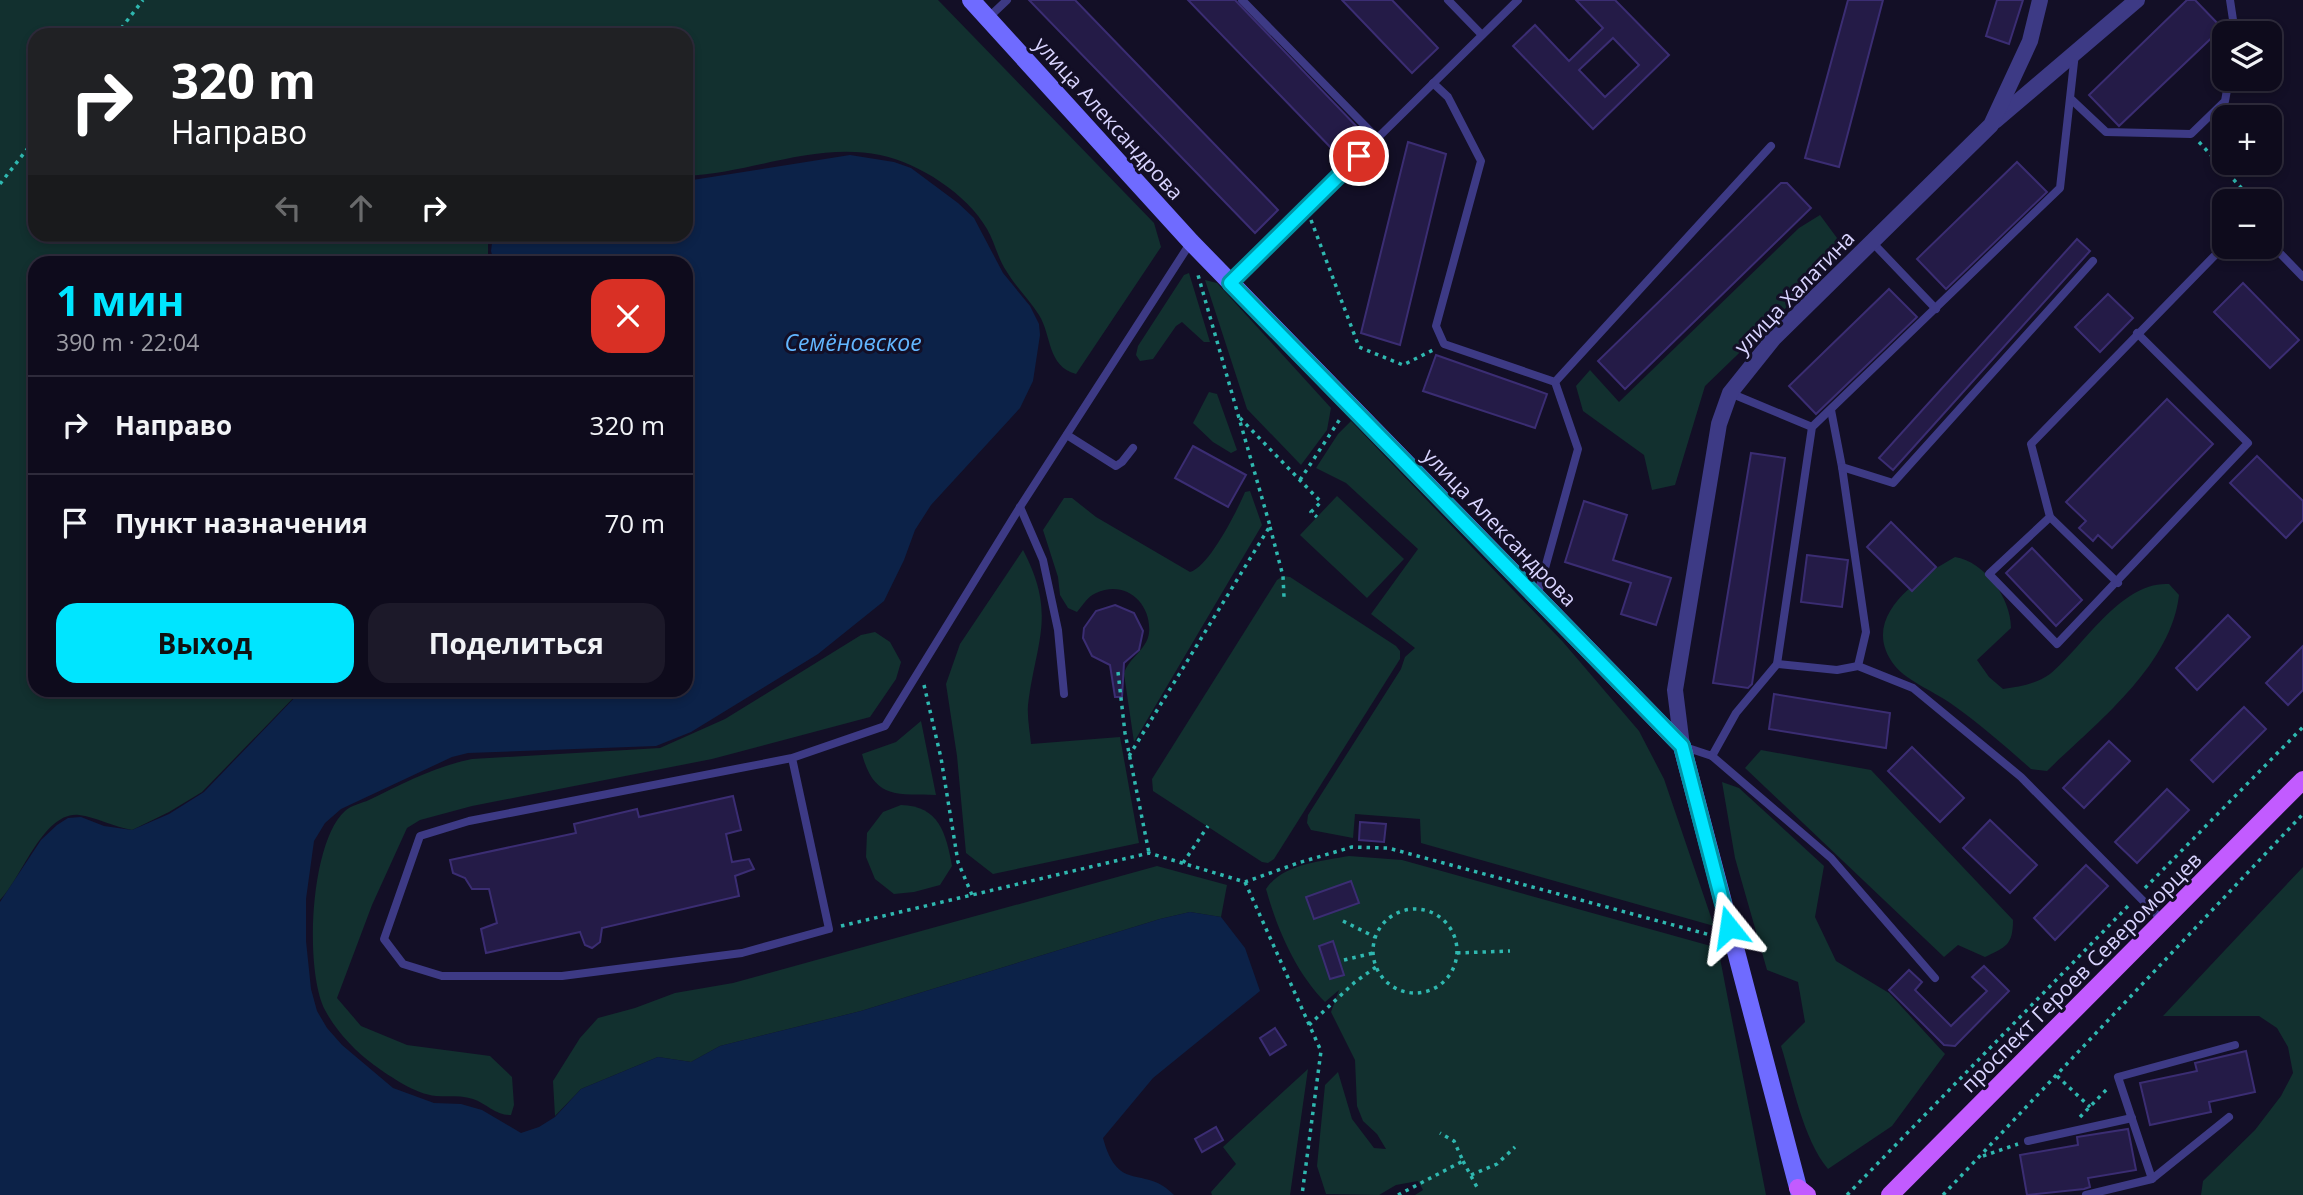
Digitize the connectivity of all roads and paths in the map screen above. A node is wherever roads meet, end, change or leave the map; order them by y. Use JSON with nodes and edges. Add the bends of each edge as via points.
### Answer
{"nodes":[{"id":1,"x":143,"y":0,"type":"edge"},
{"id":2,"x":971,"y":0,"type":"edge"},
{"id":3,"x":1007,"y":0,"type":"edge"},
{"id":4,"x":1242,"y":0,"type":"edge"},
{"id":5,"x":1448,"y":0,"type":"edge"},
{"id":6,"x":1518,"y":0,"type":"edge"},
{"id":7,"x":2040,"y":0,"type":"edge"},
{"id":8,"x":2137,"y":0,"type":"edge"},
{"id":9,"x":2230,"y":0,"type":"edge"},
{"id":10,"x":988,"y":18,"type":"junction"},
{"id":11,"x":2233,"y":21,"type":"edge"},
{"id":12,"x":121,"y":28,"type":"edge"},
{"id":13,"x":1482,"y":35,"type":"junction"},
{"id":14,"x":2076,"y":51,"type":"junction"},
{"id":15,"x":1433,"y":83,"type":"junction"},
{"id":16,"x":2227,"y":91,"type":"edge"},
{"id":17,"x":2072,"y":100,"type":"junction"},
{"id":18,"x":1991,"y":125,"type":"junction"},
{"id":19,"x":2191,"y":134,"type":"junction"},
{"id":20,"x":1377,"y":138,"type":"junction"},
{"id":21,"x":1771,"y":146,"type":"dead end"},
{"id":22,"x":28,"y":148,"type":"edge"},
{"id":23,"x":0,"y":184,"type":"edge"},
{"id":24,"x":2242,"y":189,"type":"edge"},
{"id":25,"x":1306,"y":208,"type":"junction"},
{"id":26,"x":1871,"y":241,"type":"junction"},
{"id":27,"x":1191,"y":242,"type":"junction"},
{"id":28,"x":2282,"y":255,"type":"edge"},
{"id":29,"x":2212,"y":258,"type":"edge"},
{"id":30,"x":1209,"y":261,"type":"junction"},
{"id":31,"x":2093,"y":261,"type":"dead end"},
{"id":32,"x":2303,"y":277,"type":"edge"},
{"id":33,"x":1230,"y":283,"type":"junction"},
{"id":34,"x":1936,"y":309,"type":"junction"},
{"id":35,"x":2137,"y":332,"type":"junction"},
{"id":36,"x":1444,"y":344,"type":"junction"},
{"id":37,"x":1555,"y":382,"type":"junction"},
{"id":38,"x":1730,"y":393,"type":"junction"},
{"id":39,"x":1351,"y":408,"type":"junction"},
{"id":40,"x":1831,"y":410,"type":"junction"},
{"id":41,"x":1238,"y":416,"type":"junction"},
{"id":42,"x":1812,"y":427,"type":"junction"},
{"id":43,"x":1067,"y":435,"type":"junction"},
{"id":44,"x":1133,"y":448,"type":"dead end"},
{"id":45,"x":1842,"y":467,"type":"junction"},
{"id":46,"x":1300,"y":480,"type":"junction"},
{"id":47,"x":1020,"y":508,"type":"junction"},
{"id":48,"x":1317,"y":517,"type":"dead end"},
{"id":49,"x":2050,"y":517,"type":"junction"},
{"id":50,"x":1270,"y":526,"type":"junction"},
{"id":51,"x":2118,"y":583,"type":"junction"},
{"id":52,"x":1284,"y":597,"type":"dead end"},
{"id":53,"x":1536,"y":597,"type":"junction"},
{"id":54,"x":1777,"y":664,"type":"junction"},
{"id":55,"x":1857,"y":666,"type":"junction"},
{"id":56,"x":920,"y":670,"type":"junction"},
{"id":57,"x":1118,"y":672,"type":"dead end"},
{"id":58,"x":1064,"y":694,"type":"dead end"},
{"id":59,"x":2303,"y":727,"type":"edge"},
{"id":60,"x":1682,"y":746,"type":"junction"},
{"id":61,"x":1129,"y":756,"type":"junction"},
{"id":62,"x":1712,"y":756,"type":"junction"},
{"id":63,"x":792,"y":758,"type":"junction"},
{"id":64,"x":2303,"y":780,"type":"edge"},
{"id":65,"x":2303,"y":814,"type":"edge"},
{"id":66,"x":1208,"y":826,"type":"dead end"},
{"id":67,"x":1149,"y":853,"type":"junction"},
{"id":68,"x":1183,"y":863,"type":"junction"},
{"id":69,"x":1245,"y":882,"type":"junction"},
{"id":70,"x":972,"y":895,"type":"junction"},
{"id":71,"x":2138,"y":895,"type":"junction"},
{"id":72,"x":1343,"y":921,"type":"dead end"},
{"id":73,"x":2164,"y":922,"type":"junction"},
{"id":74,"x":829,"y":929,"type":"junction"},
{"id":75,"x":1375,"y":937,"type":"junction"},
{"id":76,"x":1719,"y":938,"type":"dead end"},
{"id":77,"x":1510,"y":951,"type":"dead end"},
{"id":78,"x":1373,"y":953,"type":"junction"},
{"id":79,"x":1457,"y":953,"type":"junction"},
{"id":80,"x":1344,"y":960,"type":"dead end"},
{"id":81,"x":1376,"y":968,"type":"junction"},
{"id":82,"x":1935,"y":978,"type":"dead end"},
{"id":83,"x":1309,"y":1025,"type":"junction"},
{"id":84,"x":2235,"y":1045,"type":"dead end"},
{"id":85,"x":2057,"y":1076,"type":"junction"},
{"id":86,"x":2096,"y":1100,"type":"dead end"},
{"id":87,"x":2090,"y":1107,"type":"junction"},
{"id":88,"x":2085,"y":1112,"type":"dead end"},
{"id":89,"x":2229,"y":1117,"type":"dead end"},
{"id":90,"x":2132,"y":1118,"type":"junction"},
{"id":91,"x":1440,"y":1133,"type":"dead end"},
{"id":92,"x":2028,"y":1141,"type":"joint"},
{"id":93,"x":1515,"y":1147,"type":"dead end"},
{"id":94,"x":1980,"y":1157,"type":"junction"},
{"id":95,"x":1464,"y":1161,"type":"junction"},
{"id":96,"x":1471,"y":1175,"type":"junction"},
{"id":97,"x":2152,"y":1179,"type":"junction"},
{"id":98,"x":1478,"y":1189,"type":"dead end"},
{"id":99,"x":1801,"y":1193,"type":"edge"},
{"id":100,"x":1302,"y":1195,"type":"edge"},
{"id":101,"x":1398,"y":1195,"type":"edge"},
{"id":102,"x":1847,"y":1195,"type":"edge"},
{"id":103,"x":1890,"y":1195,"type":"edge"},
{"id":104,"x":1943,"y":1195,"type":"edge"},
{"id":105,"x":2086,"y":1195,"type":"edge"}],
"edges":[{"from":1,"to":12,"type":"path"},
{"from":2,"to":10,"type":"street","name":"улица Александрова"},
{"from":3,"to":10,"type":"lane"},
{"from":4,"to":20,"type":"lane"},
{"from":5,"to":13,"type":"lane"},
{"from":6,"to":13,"type":"lane"},
{"from":7,"to":18,"type":"street","name":"улица Халатина","via":[[2031,41]]},
{"from":8,"to":14,"type":"street"},
{"from":9,"to":11,"type":"lane"},
{"from":10,"to":27,"type":"street","name":"улица Александрова"},
{"from":13,"to":15,"type":"lane"},
{"from":14,"to":17,"type":"lane"},
{"from":14,"to":18,"type":"street"},
{"from":15,"to":20,"type":"lane"},
{"from":15,"to":36,"type":"lane","via":[[1448,97],[1481,160],[1436,326]]},
{"from":16,"to":19,"type":"lane","via":[[2225,101]]},
{"from":17,"to":19,"type":"lane","via":[[2106,132]]},
{"from":17,"to":34,"type":"lane","via":[[2060,188]]},
{"from":18,"to":26,"type":"street","name":"улица Халатина"},
{"from":19,"to":24,"type":"path"},
{"from":20,"to":25,"type":"lane"},
{"from":21,"to":37,"type":"lane"},
{"from":22,"to":23,"type":"path"},
{"from":25,"to":33,"type":"lane"},
{"from":25,"to":36,"type":"path","via":[[1359,347],[1404,365]]},
{"from":26,"to":34,"type":"lane"},
{"from":26,"to":38,"type":"street","name":"улица Халатина","via":[[1774,338]]},
{"from":27,"to":30,"type":"street","name":"улица Александрова"},
{"from":27,"to":43,"type":"lane"},
{"from":28,"to":32,"type":"lane"},
{"from":29,"to":35,"type":"lane"},
{"from":30,"to":33,"type":"street","name":"улица Александрова"},
{"from":30,"to":41,"type":"path","via":[[1197,273]]},
{"from":31,"to":45,"type":"lane","via":[[1893,483]]},
{"from":33,"to":39,"type":"street","name":"улица Александрова"},
{"from":34,"to":40,"type":"lane"},
{"from":35,"to":49,"type":"lane","via":[[2031,444]]},
{"from":35,"to":51,"type":"lane","via":[[2248,443]]},
{"from":36,"to":37,"type":"lane"},
{"from":37,"to":53,"type":"lane","via":[[1578,449]]},
{"from":38,"to":42,"type":"lane"},
{"from":38,"to":60,"type":"street","name":"улица Халатина","via":[[1719,424],[1675,690]]},
{"from":39,"to":46,"type":"path"},
{"from":39,"to":53,"type":"street","name":"улица Александрова"},
{"from":40,"to":42,"type":"lane"},
{"from":40,"to":45,"type":"lane"},
{"from":41,"to":46,"type":"path"},
{"from":41,"to":50,"type":"path"},
{"from":42,"to":54,"type":"lane"},
{"from":43,"to":44,"type":"lane","via":[[1116,466]]},
{"from":43,"to":47,"type":"lane"},
{"from":45,"to":55,"type":"lane","via":[[1867,632]]},
{"from":46,"to":48,"type":"path","via":[[1321,502],[1311,512]]},
{"from":47,"to":56,"type":"lane"},
{"from":47,"to":58,"type":"lane","via":[[1043,560],[1058,630]]},
{"from":49,"to":51,"type":"lane"},
{"from":49,"to":51,"type":"lane","via":[[1989,574],[2057,645]]},
{"from":50,"to":52,"type":"path"},
{"from":50,"to":61,"type":"path"},
{"from":53,"to":60,"type":"street","name":"улица Александрова"},
{"from":54,"to":55,"type":"lane","via":[[1837,670]]},
{"from":54,"to":62,"type":"lane","via":[[1736,713]]},
{"from":55,"to":71,"type":"lane","via":[[1913,688],[2021,777]]},
{"from":56,"to":63,"type":"lane","via":[[886,726]]},
{"from":56,"to":70,"type":"path","via":[[941,758],[958,862]]},
{"from":57,"to":61,"type":"path"},
{"from":59,"to":71,"type":"path"},
{"from":60,"to":62,"type":"lane"},
{"from":60,"to":99,"type":"street","name":"улица Александрова"},
{"from":61,"to":67,"type":"path"},
{"from":62,"to":82,"type":"lane","via":[[1831,858]]},
{"from":63,"to":74,"type":"lane"},
{"from":63,"to":74,"type":"lane","via":[[470,821],[420,836],[384,939],[403,964],[442,976],[562,976],[742,953]]},
{"from":64,"to":73,"type":"main road","name":"проспект Героев Североморцев"},
{"from":65,"to":85,"type":"path"},
{"from":66,"to":68,"type":"path"},
{"from":67,"to":68,"type":"path"},
{"from":67,"to":70,"type":"path"},
{"from":68,"to":69,"type":"path"},
{"from":69,"to":76,"type":"path","via":[[1352,847],[1388,848]]},
{"from":69,"to":83,"type":"path"},
{"from":70,"to":74,"type":"path"},
{"from":71,"to":73,"type":"lane"},
{"from":71,"to":102,"type":"path"},
{"from":72,"to":75,"type":"path"},
{"from":73,"to":103,"type":"main road","name":"проспект Героев Североморцев"},
{"from":75,"to":78,"type":"path"},
{"from":75,"to":79,"type":"path","via":[[1398,912],[1428,910],[1451,929]]},
{"from":77,"to":79,"type":"path"},
{"from":78,"to":80,"type":"path"},
{"from":78,"to":81,"type":"path"},
{"from":79,"to":81,"type":"path","via":[[1448,977],[1423,992],[1393,987]]},
{"from":81,"to":83,"type":"path"},
{"from":83,"to":100,"type":"path","via":[[1321,1051]]},
{"from":84,"to":90,"type":"lane","via":[[2118,1077]]},
{"from":85,"to":87,"type":"path"},
{"from":85,"to":94,"type":"path"},
{"from":86,"to":87,"type":"path"},
{"from":87,"to":88,"type":"path"},
{"from":89,"to":97,"type":"lane"},
{"from":90,"to":92,"type":"lane"},
{"from":90,"to":97,"type":"lane"},
{"from":91,"to":95,"type":"path","via":[[1454,1141]]},
{"from":92,"to":94,"type":"path"},
{"from":93,"to":96,"type":"path","via":[[1497,1164]]},
{"from":94,"to":104,"type":"path"},
{"from":95,"to":96,"type":"path"},
{"from":95,"to":101,"type":"path"},
{"from":96,"to":98,"type":"path"},
{"from":97,"to":105,"type":"lane"}]}
